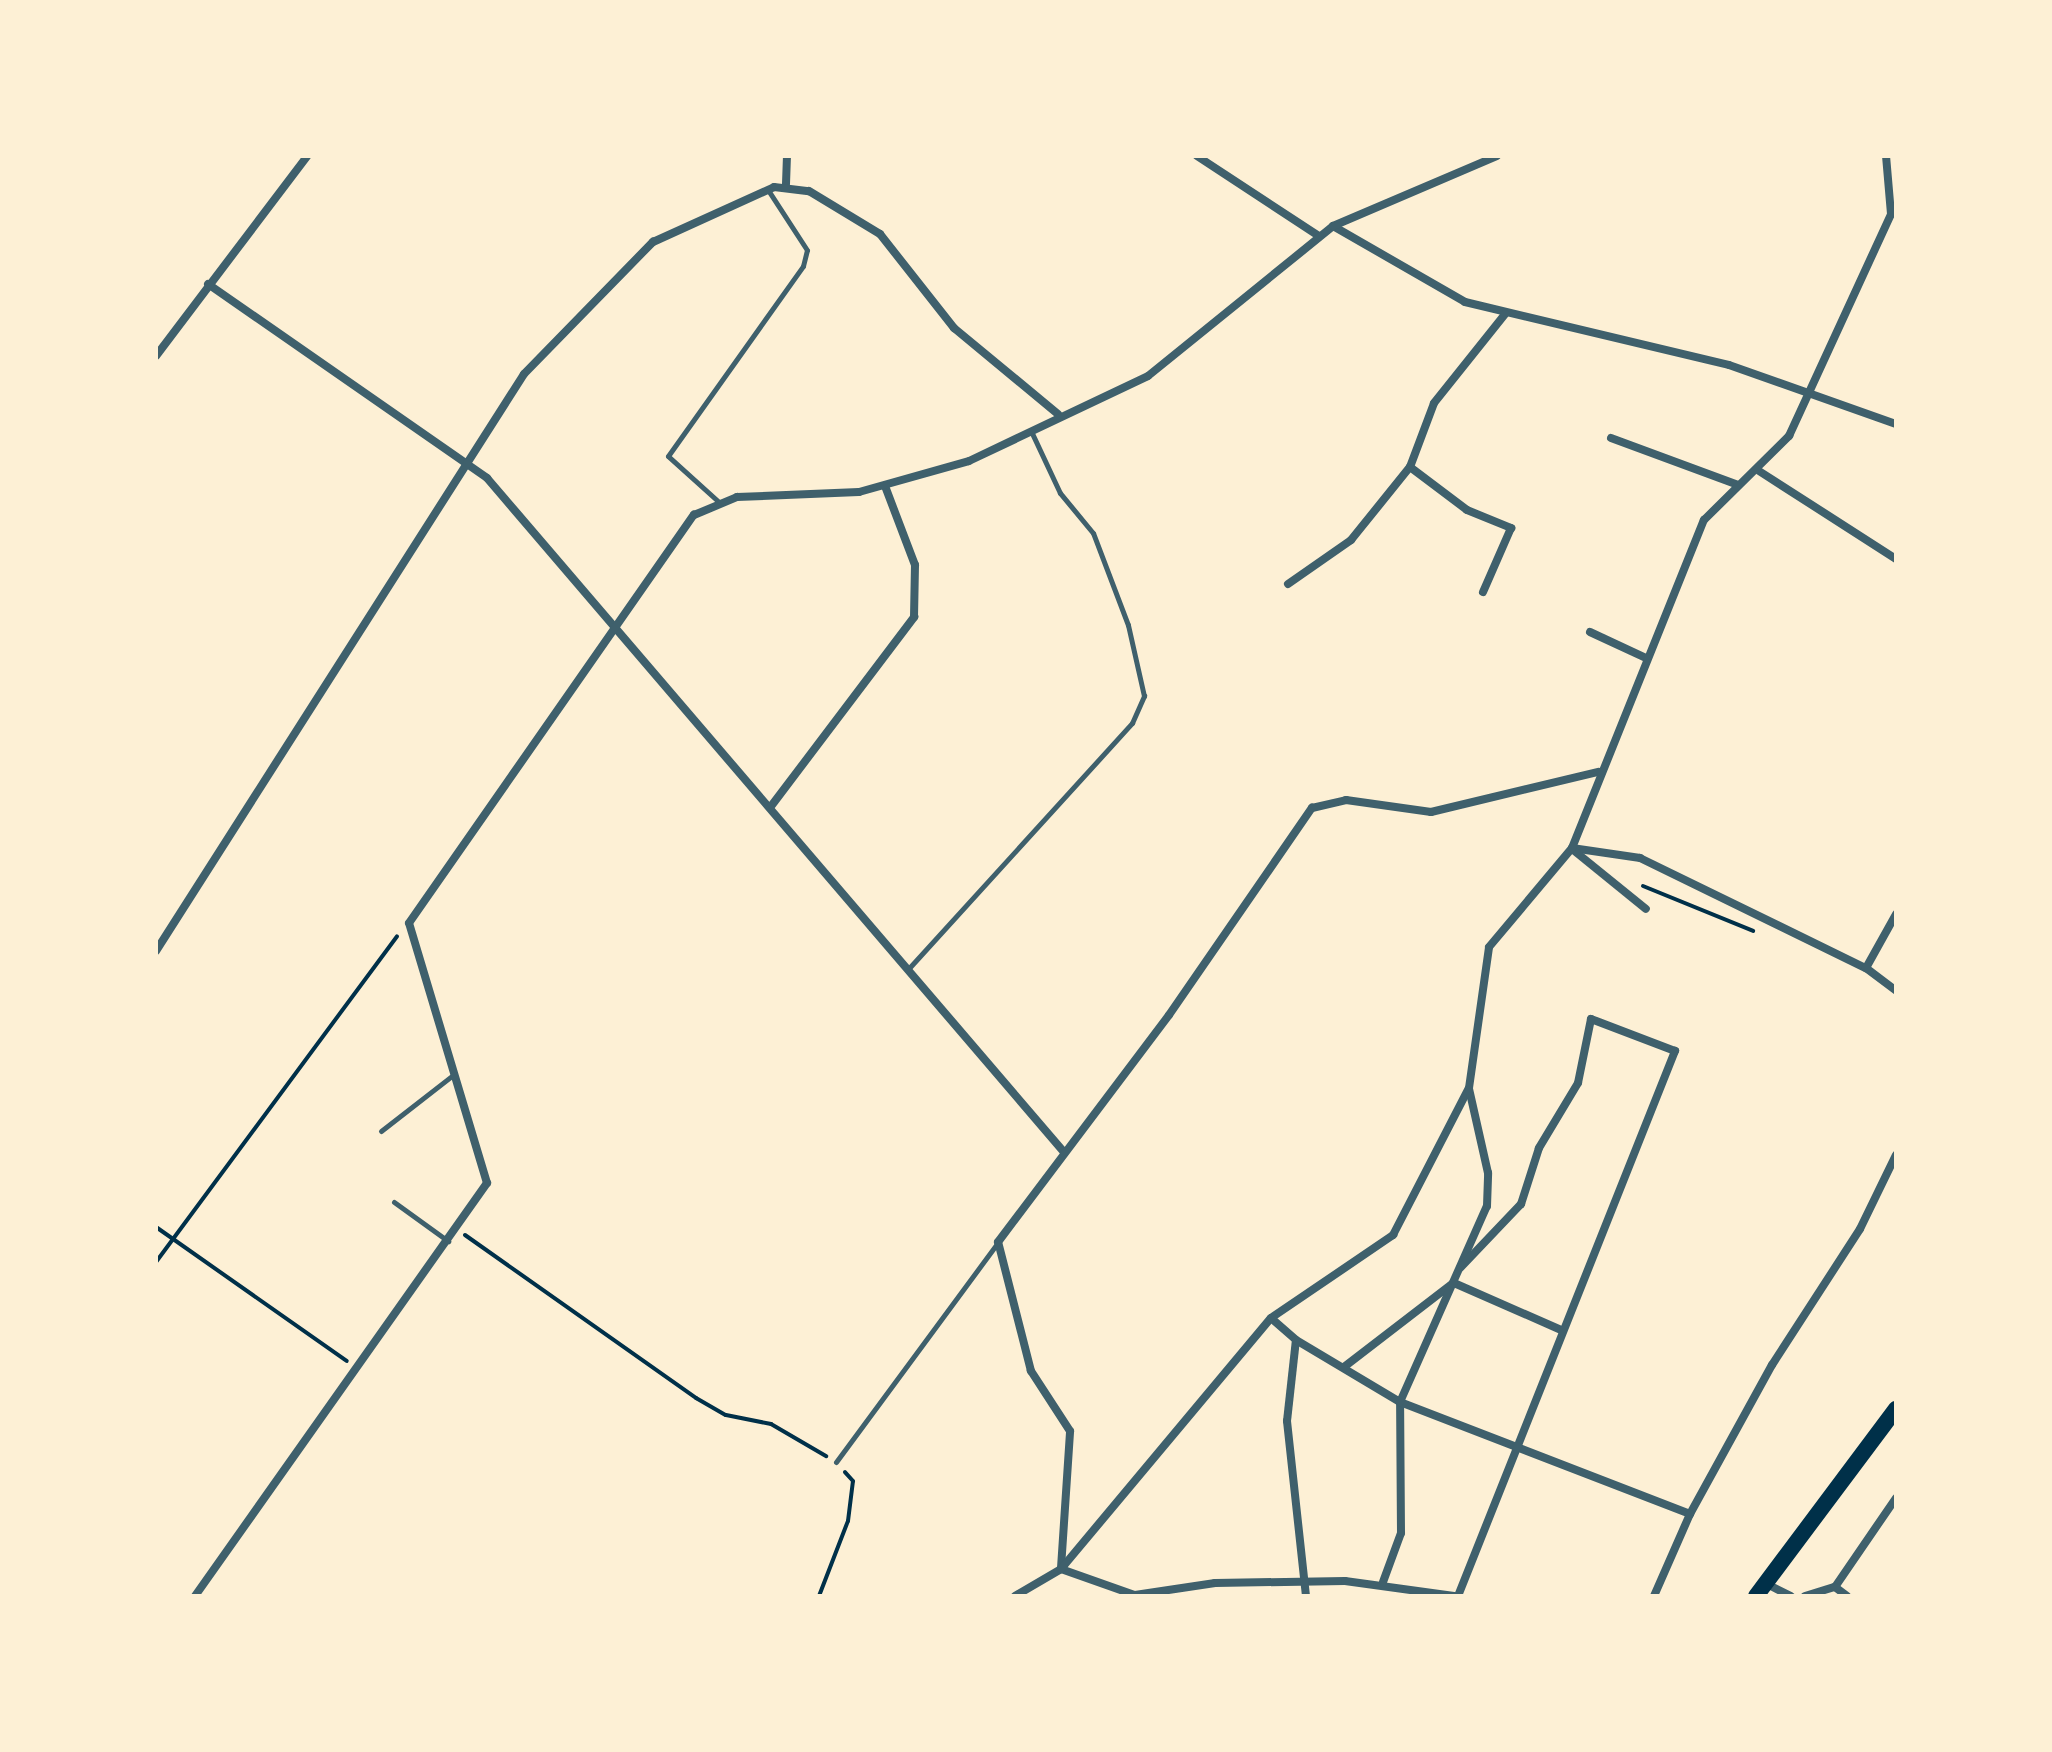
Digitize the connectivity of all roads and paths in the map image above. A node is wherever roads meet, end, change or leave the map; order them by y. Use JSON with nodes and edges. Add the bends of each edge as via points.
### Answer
{"nodes":[{"id":1,"x":307,"y":156,"type":"edge"},
{"id":2,"x":787,"y":156,"type":"edge"},
{"id":3,"x":1197,"y":156,"type":"edge"},
{"id":4,"x":1497,"y":156,"type":"edge"},
{"id":5,"x":1886,"y":156,"type":"edge"},
{"id":6,"x":786,"y":184,"type":"junction"},
{"id":7,"x":768,"y":190,"type":"junction"},
{"id":8,"x":1894,"y":215,"type":"edge"},
{"id":9,"x":1333,"y":226,"type":"junction"},
{"id":10,"x":1319,"y":236,"type":"junction"},
{"id":11,"x":208,"y":284,"type":"junction"},
{"id":12,"x":1505,"y":314,"type":"junction"},
{"id":13,"x":156,"y":356,"type":"edge"},
{"id":14,"x":1805,"y":391,"type":"junction"},
{"id":15,"x":1058,"y":414,"type":"junction"},
{"id":16,"x":1896,"y":424,"type":"edge"},
{"id":17,"x":1030,"y":428,"type":"junction"},
{"id":18,"x":1611,"y":438,"type":"dead end"},
{"id":19,"x":470,"y":463,"type":"junction"},
{"id":20,"x":1410,"y":467,"type":"junction"},
{"id":21,"x":1759,"y":471,"type":"junction"},
{"id":22,"x":1738,"y":485,"type":"junction"},
{"id":23,"x":885,"y":486,"type":"junction"},
{"id":24,"x":721,"y":503,"type":"junction"},
{"id":25,"x":1896,"y":559,"type":"edge"},
{"id":26,"x":1288,"y":584,"type":"dead end"},
{"id":27,"x":1483,"y":592,"type":"dead end"},
{"id":28,"x":613,"y":632,"type":"junction"},
{"id":29,"x":1590,"y":632,"type":"dead end"},
{"id":30,"x":1646,"y":658,"type":"junction"},
{"id":31,"x":1598,"y":772,"type":"junction"},
{"id":32,"x":772,"y":805,"type":"junction"},
{"id":33,"x":1572,"y":848,"type":"junction"},
{"id":34,"x":1613,"y":882,"type":"junction"},
{"id":35,"x":1646,"y":909,"type":"dead end"},
{"id":36,"x":1896,"y":914,"type":"edge"},
{"id":37,"x":409,"y":923,"type":"junction"},
{"id":38,"x":1767,"y":935,"type":"dead end"},
{"id":39,"x":156,"y":951,"type":"edge"},
{"id":40,"x":910,"y":967,"type":"junction"},
{"id":41,"x":1866,"y":968,"type":"junction"},
{"id":42,"x":1896,"y":991,"type":"edge"},
{"id":43,"x":458,"y":1072,"type":"junction"},
{"id":44,"x":1469,"y":1088,"type":"junction"},
{"id":45,"x":381,"y":1131,"type":"dead end"},
{"id":46,"x":1063,"y":1151,"type":"junction"},
{"id":47,"x":1896,"y":1155,"type":"edge"},
{"id":48,"x":394,"y":1202,"type":"dead end"},
{"id":49,"x":156,"y":1227,"type":"edge"},
{"id":50,"x":459,"y":1231,"type":"junction"},
{"id":51,"x":172,"y":1238,"type":"junction"},
{"id":52,"x":450,"y":1242,"type":"junction"},
{"id":53,"x":998,"y":1242,"type":"junction"},
{"id":54,"x":156,"y":1262,"type":"edge"},
{"id":55,"x":1460,"y":1268,"type":"junction"},
{"id":56,"x":1454,"y":1283,"type":"junction"},
{"id":57,"x":1271,"y":1318,"type":"junction"},
{"id":58,"x":1561,"y":1330,"type":"junction"},
{"id":59,"x":1296,"y":1340,"type":"junction"},
{"id":60,"x":357,"y":1367,"type":"junction"},
{"id":61,"x":1344,"y":1367,"type":"junction"},
{"id":62,"x":1400,"y":1402,"type":"junction"},
{"id":63,"x":1896,"y":1409,"type":"edge"},
{"id":64,"x":1516,"y":1447,"type":"junction"},
{"id":65,"x":836,"y":1462,"type":"junction"},
{"id":66,"x":1896,"y":1498,"type":"edge"},
{"id":67,"x":1690,"y":1514,"type":"junction"},
{"id":68,"x":1061,"y":1569,"type":"junction"},
{"id":69,"x":1304,"y":1581,"type":"junction"},
{"id":70,"x":1383,"y":1582,"type":"junction"},
{"id":71,"x":1835,"y":1587,"type":"junction"},
{"id":72,"x":1760,"y":1590,"type":"edge"},
{"id":73,"x":1431,"y":1593,"type":"edge"},
{"id":74,"x":195,"y":1596,"type":"edge"},
{"id":75,"x":819,"y":1596,"type":"edge"},
{"id":76,"x":1015,"y":1596,"type":"edge"},
{"id":77,"x":1306,"y":1596,"type":"edge"},
{"id":78,"x":1456,"y":1596,"type":"edge"},
{"id":79,"x":1654,"y":1596,"type":"edge"},
{"id":80,"x":1791,"y":1596,"type":"edge"},
{"id":81,"x":1805,"y":1596,"type":"edge"},
{"id":82,"x":1847,"y":1596,"type":"edge"}],
"edges":[{"from":1,"to":11,"type":"street"},
{"from":2,"to":6,"type":"street"},
{"from":3,"to":10,"type":"street"},
{"from":4,"to":9,"type":"street"},
{"from":5,"to":8,"type":"street"},
{"from":6,"to":7,"type":"street"},
{"from":6,"to":15,"type":"street","via":[[880,234],[954,328]]},
{"from":7,"to":19,"type":"street","via":[[626,262],[524,374]]},
{"from":7,"to":24,"type":"lane","via":[[807,250],[803,266],[668,456]]},
{"from":8,"to":14,"type":"street"},
{"from":9,"to":10,"type":"street"},
{"from":9,"to":12,"type":"street","via":[[1465,302]]},
{"from":10,"to":15,"type":"street","via":[[1148,376]]},
{"from":11,"to":13,"type":"street"},
{"from":11,"to":19,"type":"street"},
{"from":12,"to":14,"type":"street","via":[[1729,365]]},
{"from":12,"to":20,"type":"street","via":[[1434,403]]},
{"from":14,"to":16,"type":"street"},
{"from":14,"to":21,"type":"street","via":[[1789,436]]},
{"from":15,"to":17,"type":"street"},
{"from":17,"to":23,"type":"street","via":[[969,461]]},
{"from":17,"to":40,"type":"lane","via":[[1060,493],[1093,533],[1128,625],[1144,696],[1132,723]]},
{"from":18,"to":22,"type":"street"},
{"from":19,"to":28,"type":"street"},
{"from":19,"to":39,"type":"street"},
{"from":20,"to":26,"type":"street","via":[[1351,540]]},
{"from":20,"to":27,"type":"street","via":[[1467,510],[1511,528]]},
{"from":21,"to":22,"type":"street"},
{"from":21,"to":25,"type":"street"},
{"from":22,"to":30,"type":"street","via":[[1704,520]]},
{"from":23,"to":24,"type":"street"},
{"from":23,"to":32,"type":"street","via":[[915,565],[914,617]]},
{"from":24,"to":28,"type":"street","via":[[694,515]]},
{"from":28,"to":32,"type":"street"},
{"from":28,"to":37,"type":"street"},
{"from":29,"to":30,"type":"street"},
{"from":30,"to":31,"type":"street"},
{"from":31,"to":33,"type":"street"},
{"from":31,"to":46,"type":"street","via":[[1431,812],[1346,800],[1312,808],[1169,1015]]},
{"from":32,"to":40,"type":"street"},
{"from":33,"to":34,"type":"street"},
{"from":33,"to":41,"type":"street","via":[[1640,858]]},
{"from":33,"to":44,"type":"street","via":[[1489,947]]},
{"from":34,"to":35,"type":"street"},
{"from":34,"to":38,"type":"path","via":[[1649,887],[1695,913]]},
{"from":36,"to":41,"type":"street"},
{"from":37,"to":43,"type":"street"},
{"from":37,"to":51,"type":"path"},
{"from":40,"to":46,"type":"street"},
{"from":41,"to":42,"type":"street"},
{"from":43,"to":45,"type":"lane"},
{"from":43,"to":50,"type":"street","via":[[487,1183]]},
{"from":44,"to":55,"type":"street","via":[[1487,1195]]},
{"from":44,"to":57,"type":"street","via":[[1393,1235]]},
{"from":46,"to":53,"type":"street"},
{"from":47,"to":67,"type":"street","via":[[1860,1229],[1772,1365]]},
{"from":48,"to":52,"type":"lane"},
{"from":49,"to":51,"type":"path"},
{"from":50,"to":52,"type":"street"},
{"from":50,"to":65,"type":"path","via":[[696,1398],[726,1415],[771,1424]]},
{"from":51,"to":54,"type":"path"},
{"from":51,"to":60,"type":"path"},
{"from":52,"to":60,"type":"street"},
{"from":53,"to":65,"type":"lane"},
{"from":53,"to":68,"type":"street","via":[[1031,1371],[1070,1431]]},
{"from":55,"to":56,"type":"street"},
{"from":55,"to":58,"type":"street","via":[[1521,1204],[1539,1148],[1578,1083],[1591,1019],[1675,1051]]},
{"from":56,"to":58,"type":"street"},
{"from":56,"to":61,"type":"street"},
{"from":56,"to":62,"type":"street"},
{"from":57,"to":59,"type":"street"},
{"from":57,"to":68,"type":"street"},
{"from":58,"to":64,"type":"street"},
{"from":59,"to":61,"type":"street"},
{"from":59,"to":69,"type":"street","via":[[1287,1421]]},
{"from":60,"to":74,"type":"street"},
{"from":61,"to":62,"type":"street"},
{"from":62,"to":64,"type":"street"},
{"from":62,"to":70,"type":"street","via":[[1401,1533]]},
{"from":63,"to":72,"type":"main road"},
{"from":64,"to":67,"type":"street"},
{"from":64,"to":78,"type":"street"},
{"from":65,"to":75,"type":"path","via":[[853,1481]]},
{"from":66,"to":71,"type":"street"},
{"from":67,"to":79,"type":"street"},
{"from":68,"to":69,"type":"street","via":[[1135,1595]]},
{"from":68,"to":76,"type":"street"},
{"from":69,"to":70,"type":"street"},
{"from":69,"to":77,"type":"street"},
{"from":70,"to":73,"type":"street"},
{"from":71,"to":81,"type":"street"},
{"from":71,"to":82,"type":"street"},
{"from":72,"to":80,"type":"street"},
{"from":73,"to":78,"type":"street"}]}
